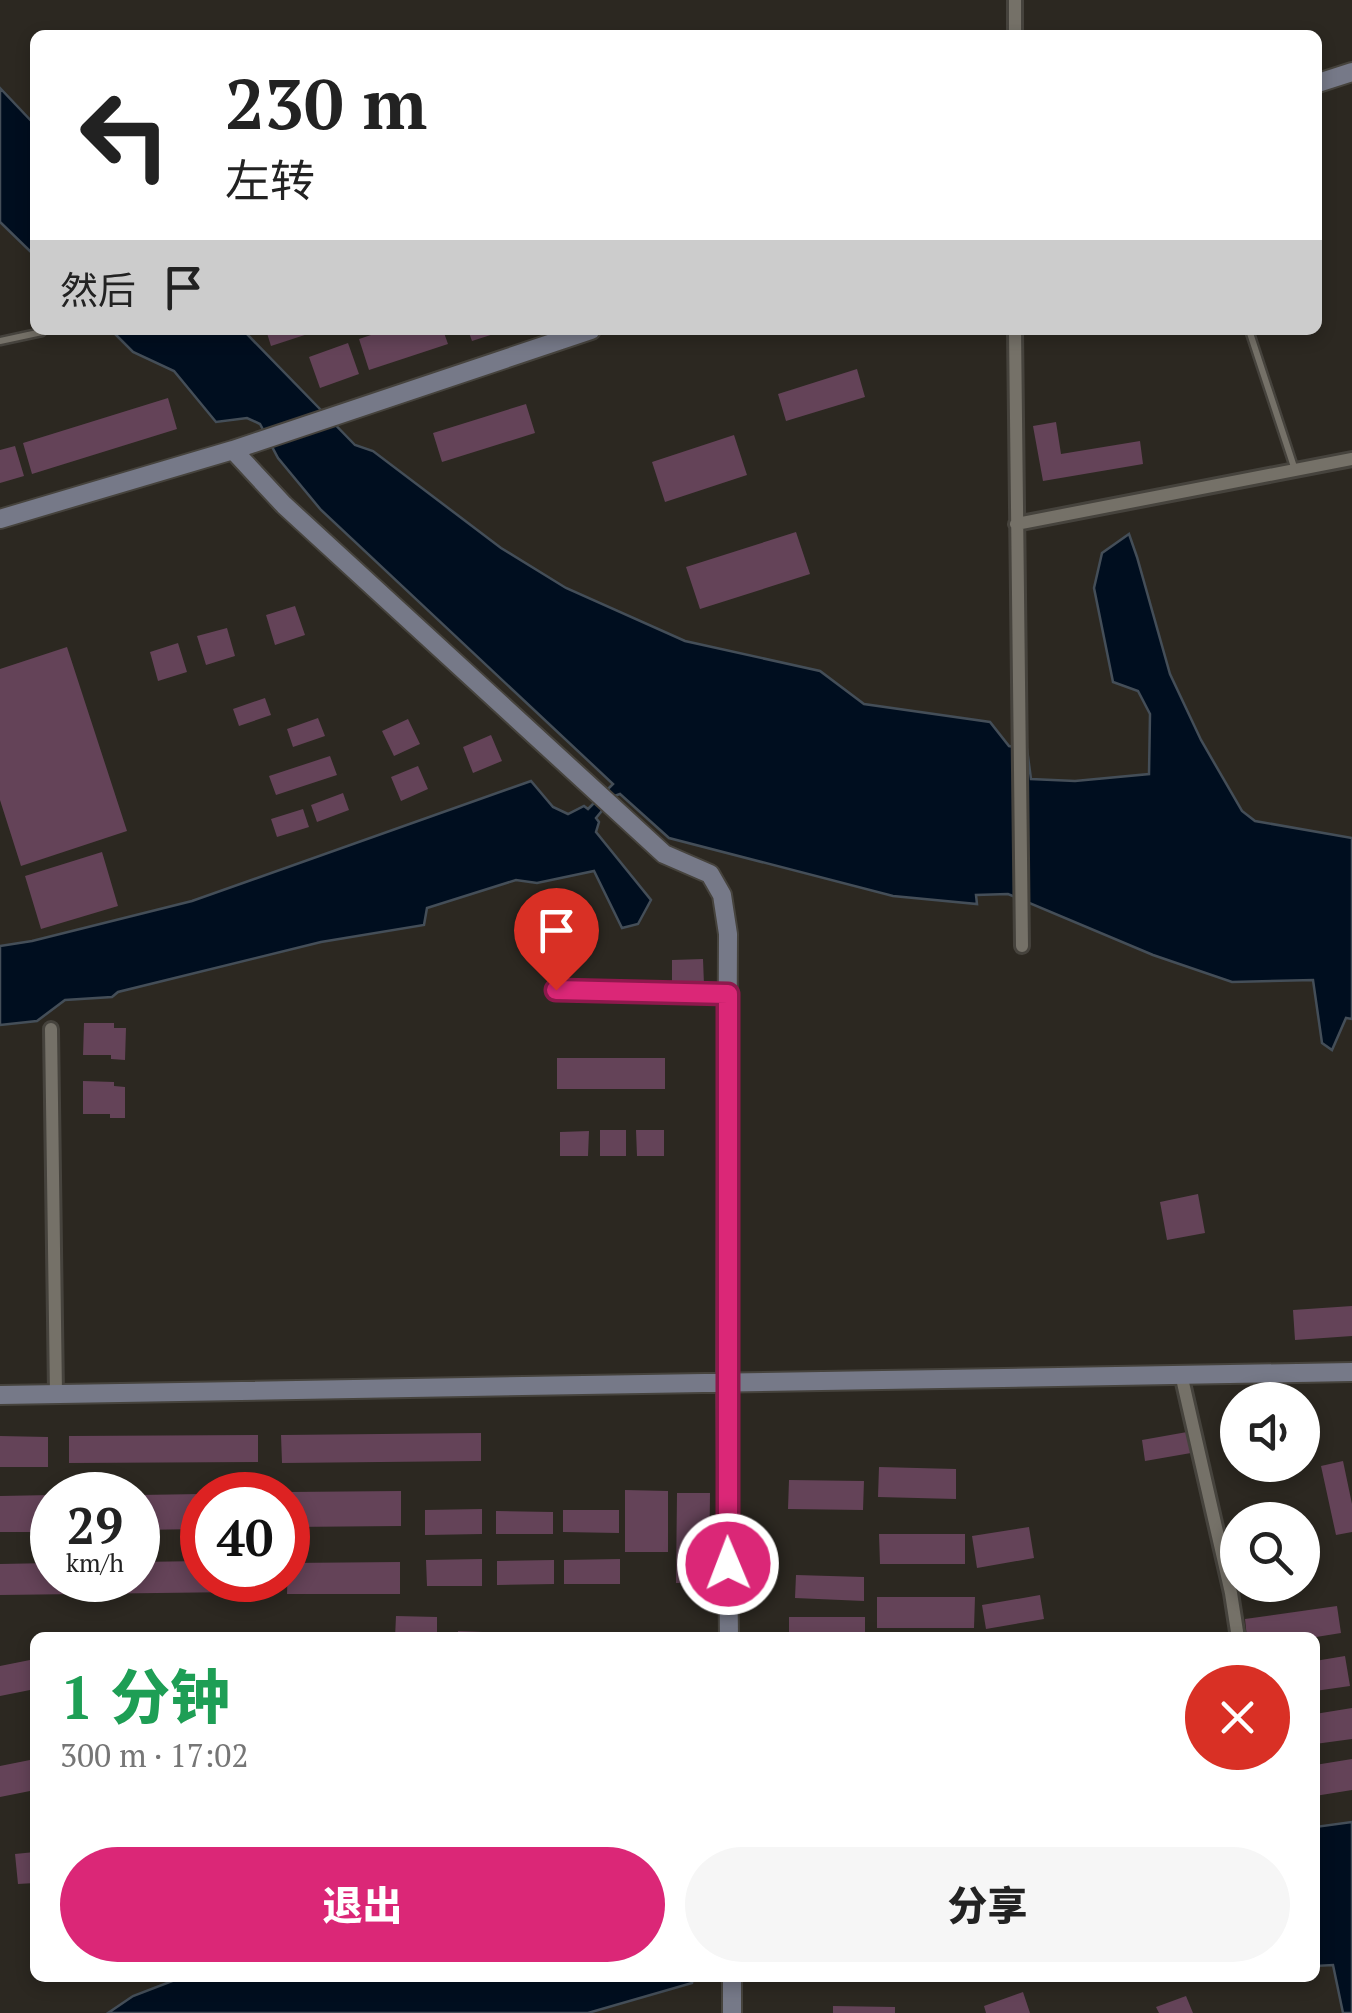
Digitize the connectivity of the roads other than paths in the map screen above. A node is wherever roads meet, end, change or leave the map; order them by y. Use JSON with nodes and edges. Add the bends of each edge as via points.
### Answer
{"nodes":[{"id":1,"x":1015,"y":0,"type":"edge"},
{"id":2,"x":1015,"y":30,"type":"edge"},
{"id":3,"x":1352,"y":72,"type":"edge"},
{"id":4,"x":1322,"y":82,"type":"edge"},
{"id":5,"x":30,"y":335,"type":"edge"},
{"id":6,"x":572,"y":335,"type":"edge"},
{"id":7,"x":1015,"y":335,"type":"edge"},
{"id":8,"x":1251,"y":335,"type":"edge"},
{"id":9,"x":0,"y":341,"type":"edge"},
{"id":10,"x":233,"y":450,"type":"junction"},
{"id":11,"x":1352,"y":459,"type":"edge"},
{"id":12,"x":1295,"y":470,"type":"junction"},
{"id":13,"x":0,"y":519,"type":"edge"},
{"id":14,"x":1016,"y":524,"type":"junction"},
{"id":15,"x":1022,"y":946,"type":"dead end"},
{"id":16,"x":556,"y":990,"type":"dead end"},
{"id":17,"x":728,"y":994,"type":"junction"},
{"id":18,"x":52,"y":1029,"type":"dead end"},
{"id":19,"x":1352,"y":1372,"type":"edge"},
{"id":20,"x":1181,"y":1374,"type":"junction"},
{"id":21,"x":726,"y":1382,"type":"junction"},
{"id":22,"x":56,"y":1394,"type":"junction"},
{"id":23,"x":0,"y":1395,"type":"edge"},
{"id":24,"x":729,"y":1632,"type":"edge"},
{"id":25,"x":1237,"y":1632,"type":"edge"},
{"id":26,"x":732,"y":1982,"type":"edge"},
{"id":27,"x":732,"y":2013,"type":"edge"}],
"edges":[{"from":1,"to":2,"type":"street"},
{"from":3,"to":4,"type":"street"},
{"from":5,"to":9,"type":"lane"},
{"from":6,"to":10,"type":"street"},
{"from":7,"to":14,"type":"street"},
{"from":8,"to":12,"type":"lane"},
{"from":10,"to":13,"type":"street"},
{"from":10,"to":17,"type":"street","via":[[284,505],[664,854],[710,874],[722,895],[728,934]]},
{"from":11,"to":12,"type":"street"},
{"from":12,"to":14,"type":"street"},
{"from":14,"to":15,"type":"street"},
{"from":16,"to":17,"type":"street"},
{"from":17,"to":21,"type":"street"},
{"from":18,"to":22,"type":"street"},
{"from":19,"to":20,"type":"street"},
{"from":20,"to":21,"type":"street"},
{"from":20,"to":25,"type":"street"},
{"from":21,"to":22,"type":"street"},
{"from":21,"to":24,"type":"street"},
{"from":22,"to":23,"type":"street"},
{"from":26,"to":27,"type":"street"}]}
